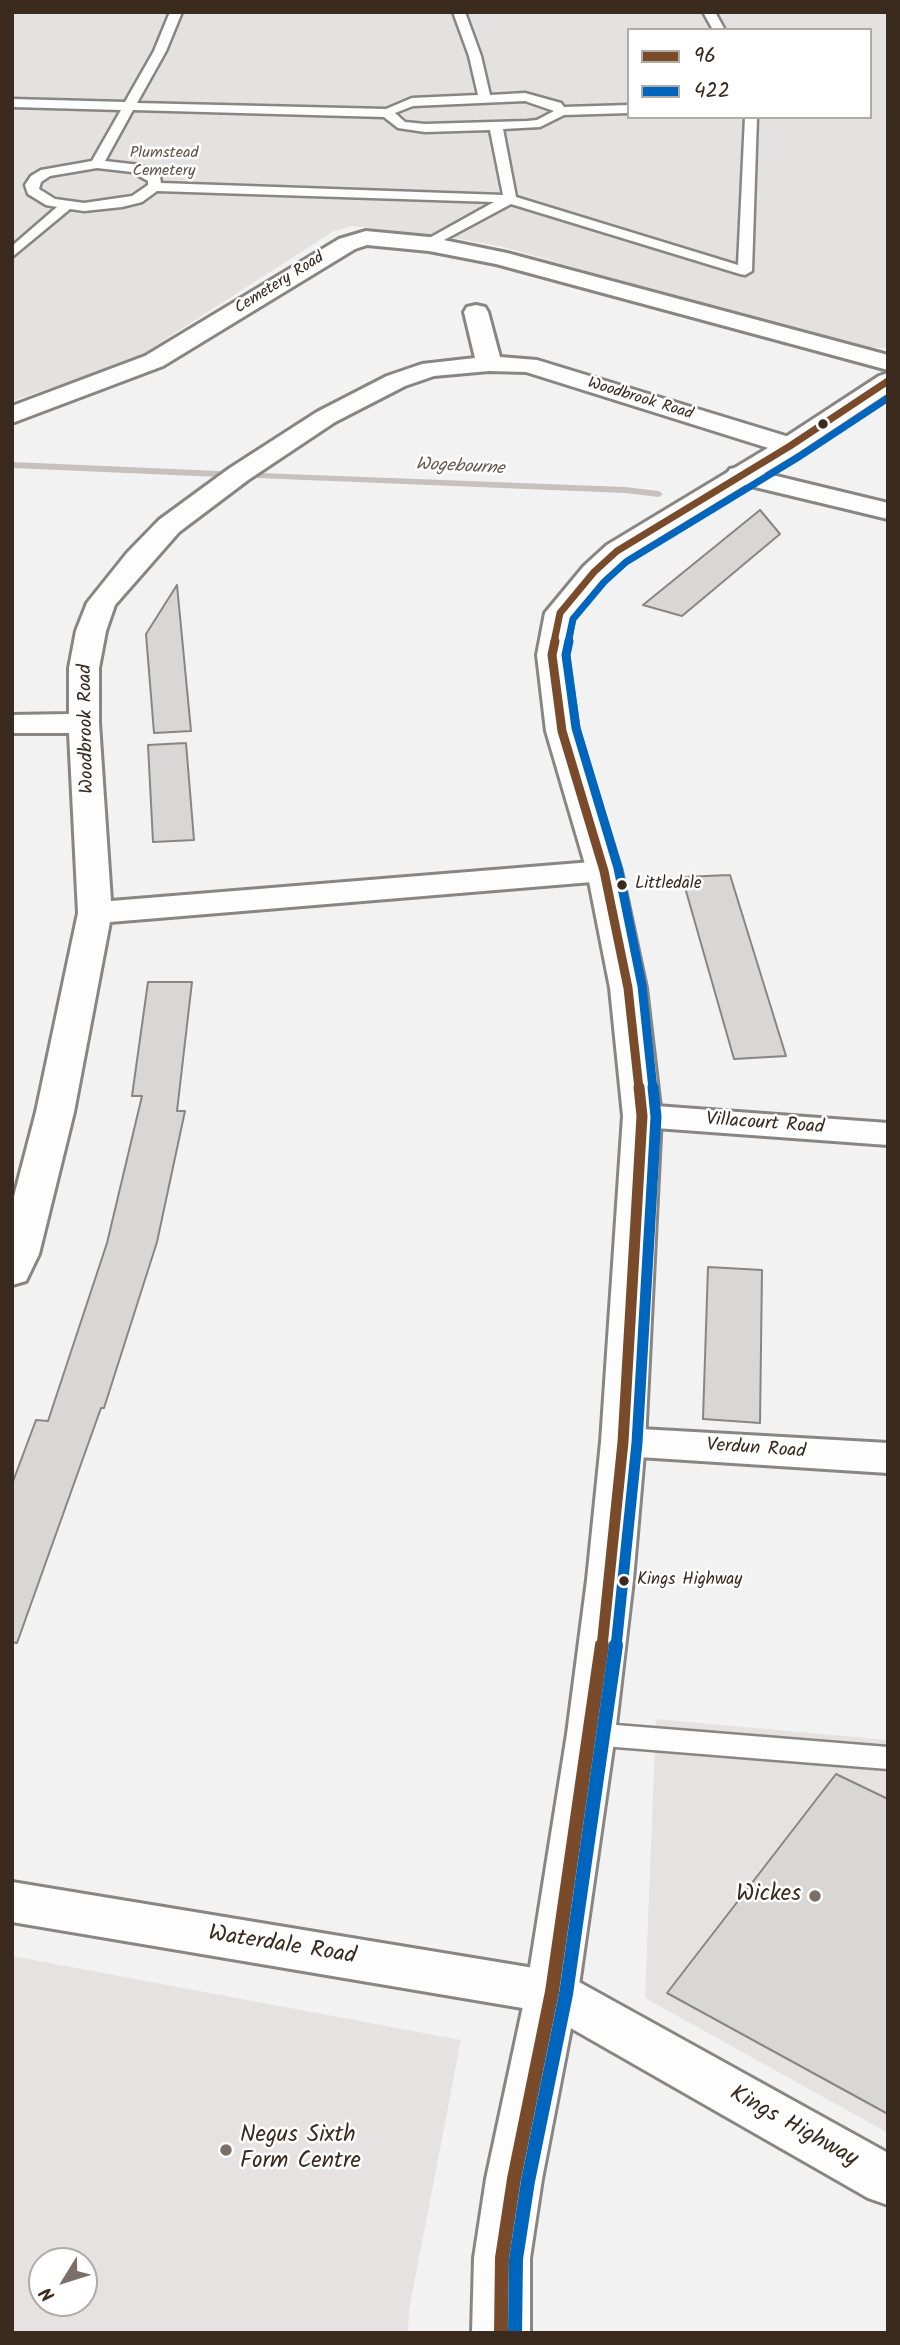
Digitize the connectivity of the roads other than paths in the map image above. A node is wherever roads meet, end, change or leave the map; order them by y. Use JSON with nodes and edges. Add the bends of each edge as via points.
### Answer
{"nodes":[{"id":1,"x":176,"y":12,"type":"edge"},
{"id":2,"x":459,"y":12,"type":"edge"},
{"id":3,"x":709,"y":12,"type":"edge"},
{"id":4,"x":718,"y":28,"type":"edge"},
{"id":5,"x":485,"y":98,"type":"junction"},
{"id":6,"x":12,"y":103,"type":"edge"},
{"id":7,"x":129,"y":106,"type":"junction"},
{"id":8,"x":627,"y":109,"type":"edge"},
{"id":9,"x":560,"y":111,"type":"junction"},
{"id":10,"x":388,"y":113,"type":"junction"},
{"id":11,"x":751,"y":119,"type":"edge"},
{"id":12,"x":496,"y":126,"type":"junction"},
{"id":13,"x":97,"y":164,"type":"junction"},
{"id":14,"x":154,"y":187,"type":"junction"},
{"id":15,"x":510,"y":199,"type":"junction"},
{"id":16,"x":66,"y":205,"type":"junction"},
{"id":17,"x":429,"y":244,"type":"junction"},
{"id":18,"x":12,"y":253,"type":"edge"},
{"id":19,"x":476,"y":312,"type":"dead end"},
{"id":20,"x":488,"y":363,"type":"junction"},
{"id":21,"x":888,"y":363,"type":"edge"},
{"id":22,"x":888,"y":381,"type":"edge"},
{"id":23,"x":12,"y":415,"type":"edge"},
{"id":24,"x":790,"y":446,"type":"junction"},
{"id":25,"x":739,"y":475,"type":"junction"},
{"id":26,"x":888,"y":511,"type":"edge"},
{"id":27,"x":84,"y":723,"type":"junction"},
{"id":28,"x":12,"y":724,"type":"edge"},
{"id":29,"x":604,"y":871,"type":"junction"},
{"id":30,"x":95,"y":913,"type":"junction"},
{"id":31,"x":642,"y":1116,"type":"junction"},
{"id":32,"x":888,"y":1134,"type":"edge"},
{"id":33,"x":12,"y":1272,"type":"edge"},
{"id":34,"x":623,"y":1441,"type":"junction"},
{"id":35,"x":888,"y":1458,"type":"edge"},
{"id":36,"x":591,"y":1734,"type":"junction"},
{"id":37,"x":888,"y":1758,"type":"edge"},
{"id":38,"x":12,"y":1902,"type":"edge"},
{"id":39,"x":552,"y":1992,"type":"junction"},
{"id":40,"x":888,"y":2181,"type":"edge"},
{"id":41,"x":501,"y":2333,"type":"edge"}],
"edges":[{"from":1,"to":7,"type":"lane"},
{"from":2,"to":5,"type":"lane"},
{"from":3,"to":4,"type":"lane"},
{"from":5,"to":9,"type":"lane","via":[[538,99]]},
{"from":5,"to":10,"type":"lane","via":[[412,102]]},
{"from":6,"to":7,"type":"lane"},
{"from":7,"to":10,"type":"lane"},
{"from":7,"to":13,"type":"lane"},
{"from":8,"to":9,"type":"lane"},
{"from":9,"to":12,"type":"lane","via":[[540,123]]},
{"from":10,"to":12,"type":"lane","via":[[394,121],[418,128]]},
{"from":11,"to":15,"type":"lane","via":[[745,271]]},
{"from":12,"to":15,"type":"lane"},
{"from":13,"to":14,"type":"lane","via":[[135,168],[155,180]]},
{"from":13,"to":16,"type":"lane","via":[[46,173],[27,185],[39,197]]},
{"from":14,"to":15,"type":"lane"},
{"from":14,"to":16,"type":"lane","via":[[148,194],[122,203]]},
{"from":15,"to":17,"type":"lane"},
{"from":16,"to":18,"type":"lane"},
{"from":17,"to":21,"type":"street","name":"Cemetery Road","via":[[499,258]]},
{"from":17,"to":23,"type":"street","name":"Cemetery Road","via":[[366,238],[346,244],[154,361]]},
{"from":19,"to":20,"type":"street"},
{"from":20,"to":24,"type":"street","name":"Woodbrook Road","via":[[528,365]]},
{"from":20,"to":27,"type":"street","name":"Woodbrook Road","via":[[431,369],[396,381],[326,417],[169,526],[101,603],[90,631],[84,668]]},
{"from":22,"to":24,"type":"street"},
{"from":24,"to":25,"type":"street"},
{"from":25,"to":26,"type":"street"},
{"from":25,"to":29,"type":"street","via":[[617,551],[560,613],[552,654],[562,731]]},
{"from":27,"to":28,"type":"street"},
{"from":27,"to":30,"type":"street","name":"Woodbrook Road"},
{"from":29,"to":30,"type":"street"},
{"from":29,"to":31,"type":"street","via":[[628,988]]},
{"from":30,"to":33,"type":"street","name":"Woodbrook Road","via":[[55,1112]]},
{"from":31,"to":32,"type":"street","name":"Villacourt Road"},
{"from":31,"to":34,"type":"street"},
{"from":34,"to":35,"type":"street","name":"Verdun Road"},
{"from":34,"to":36,"type":"street"},
{"from":36,"to":37,"type":"lane"},
{"from":36,"to":39,"type":"street"},
{"from":38,"to":39,"type":"street","name":"Waterdale Road"},
{"from":39,"to":40,"type":"street","name":"Kings Highway"},
{"from":39,"to":41,"type":"street","via":[[502,2259]]}]}
